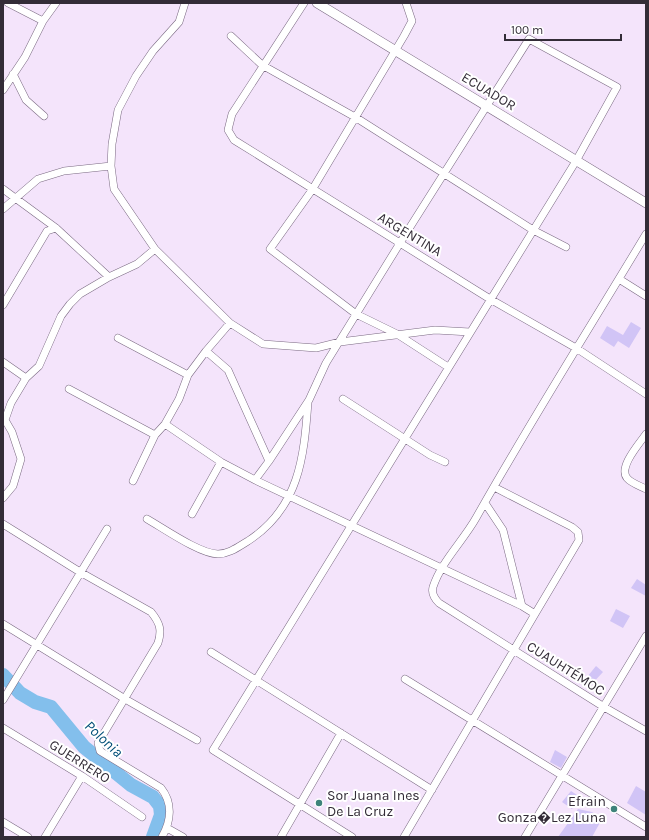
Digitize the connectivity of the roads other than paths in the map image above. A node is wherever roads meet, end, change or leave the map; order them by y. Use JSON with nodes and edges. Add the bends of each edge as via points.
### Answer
{"nodes":[{"id":1,"x":8,"y":3,"type":"edge"},
{"id":2,"x":56,"y":3,"type":"edge"},
{"id":3,"x":184,"y":3,"type":"edge"},
{"id":4,"x":304,"y":3,"type":"edge"},
{"id":5,"x":317,"y":3,"type":"edge"},
{"id":6,"x":406,"y":3,"type":"edge"},
{"id":7,"x":43,"y":21,"type":"junction"},
{"id":8,"x":231,"y":36,"type":"dead end"},
{"id":9,"x":396,"y":51,"type":"junction"},
{"id":10,"x":262,"y":65,"type":"junction"},
{"id":11,"x":14,"y":74,"type":"junction"},
{"id":12,"x":3,"y":90,"type":"edge"},
{"id":13,"x":486,"y":105,"type":"junction"},
{"id":14,"x":44,"y":116,"type":"dead end"},
{"id":15,"x":355,"y":117,"type":"junction"},
{"id":16,"x":576,"y":161,"type":"junction"},
{"id":17,"x":111,"y":166,"type":"junction"},
{"id":18,"x":445,"y":173,"type":"junction"},
{"id":19,"x":3,"y":189,"type":"edge"},
{"id":20,"x":312,"y":190,"type":"junction"},
{"id":21,"x":15,"y":197,"type":"junction"},
{"id":22,"x":646,"y":203,"type":"edge"},
{"id":23,"x":3,"y":209,"type":"edge"},
{"id":24,"x":56,"y":228,"type":"junction"},
{"id":25,"x":533,"y":230,"type":"junction"},
{"id":26,"x":646,"y":234,"type":"edge"},
{"id":27,"x":400,"y":243,"type":"junction"},
{"id":28,"x":566,"y":247,"type":"dead end"},
{"id":29,"x":155,"y":249,"type":"junction"},
{"id":30,"x":109,"y":277,"type":"junction"},
{"id":31,"x":619,"y":279,"type":"junction"},
{"id":32,"x":646,"y":296,"type":"edge"},
{"id":33,"x":490,"y":299,"type":"junction"},
{"id":34,"x":3,"y":305,"type":"edge"},
{"id":35,"x":356,"y":314,"type":"junction"},
{"id":36,"x":230,"y":323,"type":"junction"},
{"id":37,"x":470,"y":332,"type":"junction"},
{"id":38,"x":397,"y":334,"type":"junction"},
{"id":39,"x":118,"y":338,"type":"dead end"},
{"id":40,"x":340,"y":342,"type":"junction"},
{"id":41,"x":576,"y":348,"type":"junction"},
{"id":42,"x":206,"y":351,"type":"junction"},
{"id":43,"x":3,"y":362,"type":"edge"},
{"id":44,"x":448,"y":367,"type":"junction"},
{"id":45,"x":188,"y":375,"type":"junction"},
{"id":46,"x":26,"y":378,"type":"junction"},
{"id":47,"x":69,"y":389,"type":"dead end"},
{"id":48,"x":646,"y":394,"type":"edge"},
{"id":49,"x":343,"y":399,"type":"dead end"},
{"id":50,"x":309,"y":400,"type":"junction"},
{"id":51,"x":4,"y":420,"type":"edge"},
{"id":52,"x":165,"y":424,"type":"junction"},
{"id":53,"x":646,"y":434,"type":"edge"},
{"id":54,"x":155,"y":435,"type":"junction"},
{"id":55,"x":405,"y":438,"type":"junction"},
{"id":56,"x":269,"y":461,"type":"junction"},
{"id":57,"x":221,"y":462,"type":"junction"},
{"id":58,"x":445,"y":462,"type":"dead end"},
{"id":59,"x":255,"y":480,"type":"junction"},
{"id":60,"x":133,"y":481,"type":"dead end"},
{"id":61,"x":494,"y":487,"type":"junction"},
{"id":62,"x":646,"y":489,"type":"edge"},
{"id":63,"x":290,"y":496,"type":"junction"},
{"id":64,"x":3,"y":498,"type":"edge"},
{"id":65,"x":484,"y":503,"type":"junction"},
{"id":66,"x":192,"y":514,"type":"dead end"},
{"id":67,"x":147,"y":519,"type":"dead end"},
{"id":68,"x":3,"y":524,"type":"edge"},
{"id":69,"x":351,"y":525,"type":"junction"},
{"id":70,"x":107,"y":529,"type":"dead end"},
{"id":71,"x":442,"y":568,"type":"junction"},
{"id":72,"x":80,"y":572,"type":"junction"},
{"id":73,"x":522,"y":606,"type":"junction"},
{"id":74,"x":535,"y":614,"type":"junction"},
{"id":75,"x":3,"y":624,"type":"edge"},
{"id":76,"x":646,"y":636,"type":"edge"},
{"id":77,"x":37,"y":644,"type":"junction"},
{"id":78,"x":515,"y":651,"type":"junction"},
{"id":79,"x":211,"y":652,"type":"dead end"},
{"id":80,"x":405,"y":679,"type":"dead end"},
{"id":81,"x":256,"y":680,"type":"junction"},
{"id":82,"x":4,"y":697,"type":"edge"},
{"id":83,"x":125,"y":699,"type":"junction"},
{"id":84,"x":604,"y":707,"type":"junction"},
{"id":85,"x":473,"y":721,"type":"junction"},
{"id":86,"x":3,"y":728,"type":"edge"},
{"id":87,"x":646,"y":731,"type":"edge"},
{"id":88,"x":341,"y":733,"type":"junction"},
{"id":89,"x":197,"y":740,"type":"dead end"},
{"id":90,"x":82,"y":776,"type":"junction"},
{"id":91,"x":563,"y":776,"type":"junction"},
{"id":92,"x":432,"y":790,"type":"junction"},
{"id":93,"x":300,"y":805,"type":"junction"},
{"id":94,"x":142,"y":817,"type":"dead end"},
{"id":95,"x":3,"y":822,"type":"edge"},
{"id":96,"x":646,"y":827,"type":"edge"},
{"id":97,"x":167,"y":828,"type":"junction"},
{"id":98,"x":28,"y":837,"type":"edge"},
{"id":99,"x":45,"y":837,"type":"edge"},
{"id":100,"x":162,"y":837,"type":"edge"},
{"id":101,"x":183,"y":837,"type":"edge"},
{"id":102,"x":281,"y":837,"type":"edge"},
{"id":103,"x":352,"y":837,"type":"edge"},
{"id":104,"x":404,"y":837,"type":"edge"},
{"id":105,"x":525,"y":837,"type":"edge"}],
"edges":[{"from":1,"to":7,"type":"street"},
{"from":2,"to":7,"type":"street"},
{"from":3,"to":17,"type":"street","via":[[179,22],[144,63],[118,110]]},
{"from":4,"to":10,"type":"street","name":"ARGENTINA"},
{"from":5,"to":9,"type":"street","name":"ECUADOR"},
{"from":6,"to":9,"type":"street","via":[[412,21]]},
{"from":7,"to":11,"type":"street"},
{"from":8,"to":10,"type":"street"},
{"from":9,"to":13,"type":"street","name":"ECUADOR"},
{"from":9,"to":15,"type":"street"},
{"from":10,"to":15,"type":"street"},
{"from":10,"to":20,"type":"street","name":"ARGENTINA","via":[[232,114],[228,130],[234,140]]},
{"from":11,"to":12,"type":"street"},
{"from":11,"to":14,"type":"street","via":[[26,100]]},
{"from":13,"to":16,"type":"street","name":"ECUADOR"},
{"from":13,"to":16,"type":"street","via":[[529,38],[617,87]]},
{"from":13,"to":18,"type":"street"},
{"from":15,"to":18,"type":"street"},
{"from":15,"to":20,"type":"street"},
{"from":16,"to":22,"type":"street","name":"ECUADOR"},
{"from":16,"to":25,"type":"street"},
{"from":17,"to":21,"type":"street","via":[[64,171],[38,179]]},
{"from":17,"to":29,"type":"street","via":[[114,189]]},
{"from":18,"to":25,"type":"street"},
{"from":18,"to":27,"type":"street"},
{"from":19,"to":21,"type":"street"},
{"from":20,"to":27,"type":"street","name":"ARGENTINA"},
{"from":20,"to":35,"type":"street","via":[[270,248]]},
{"from":21,"to":23,"type":"street"},
{"from":21,"to":24,"type":"street"},
{"from":24,"to":30,"type":"street"},
{"from":24,"to":34,"type":"street","via":[[47,231]]},
{"from":25,"to":28,"type":"street"},
{"from":25,"to":33,"type":"street"},
{"from":26,"to":31,"type":"street"},
{"from":27,"to":33,"type":"street","name":"ARGENTINA"},
{"from":27,"to":35,"type":"street"},
{"from":29,"to":30,"type":"street","via":[[137,264]]},
{"from":29,"to":36,"type":"street"},
{"from":30,"to":46,"type":"street","via":[[80,294],[61,316],[39,366]]},
{"from":31,"to":32,"type":"street"},
{"from":31,"to":41,"type":"street"},
{"from":33,"to":37,"type":"street"},
{"from":33,"to":41,"type":"street","name":"ARGENTINA"},
{"from":35,"to":38,"type":"street"},
{"from":35,"to":40,"type":"street"},
{"from":36,"to":40,"type":"street","via":[[263,344],[316,348]]},
{"from":36,"to":42,"type":"street"},
{"from":37,"to":38,"type":"street","via":[[435,330]]},
{"from":37,"to":44,"type":"street"},
{"from":38,"to":40,"type":"street"},
{"from":38,"to":44,"type":"street"},
{"from":39,"to":45,"type":"street"},
{"from":40,"to":50,"type":"street","via":[[326,363]]},
{"from":41,"to":48,"type":"street","name":"ARGENTINA"},
{"from":41,"to":61,"type":"street"},
{"from":42,"to":45,"type":"street"},
{"from":42,"to":56,"type":"street","via":[[228,370]]},
{"from":43,"to":46,"type":"street"},
{"from":44,"to":55,"type":"street"},
{"from":45,"to":52,"type":"street","via":[[179,399]]},
{"from":46,"to":51,"type":"street"},
{"from":47,"to":54,"type":"street"},
{"from":49,"to":55,"type":"street"},
{"from":50,"to":56,"type":"street"},
{"from":50,"to":63,"type":"street","via":[[305,446]]},
{"from":51,"to":64,"type":"street","via":[[12,432],[21,458],[12,486]]},
{"from":52,"to":54,"type":"street"},
{"from":52,"to":57,"type":"street"},
{"from":53,"to":62,"type":"street","via":[[625,465],[624,473],[628,479]]},
{"from":54,"to":60,"type":"street"},
{"from":55,"to":58,"type":"street"},
{"from":55,"to":69,"type":"street"},
{"from":56,"to":59,"type":"street"},
{"from":57,"to":59,"type":"street"},
{"from":57,"to":66,"type":"street"},
{"from":59,"to":63,"type":"street"},
{"from":61,"to":65,"type":"street"},
{"from":61,"to":74,"type":"street","name":"CUAUHTÉMOC","via":[[578,532],[579,540]]},
{"from":63,"to":67,"type":"street","via":[[271,522],[256,536],[231,552],[217,554],[202,551]]},
{"from":63,"to":69,"type":"street"},
{"from":65,"to":71,"type":"street"},
{"from":65,"to":73,"type":"street","via":[[503,530]]},
{"from":68,"to":72,"type":"street"},
{"from":69,"to":71,"type":"street"},
{"from":69,"to":81,"type":"street"},
{"from":70,"to":72,"type":"street"},
{"from":71,"to":73,"type":"street"},
{"from":71,"to":78,"type":"street","via":[[433,589],[434,597]]},
{"from":72,"to":77,"type":"street"},
{"from":72,"to":83,"type":"street","via":[[151,612],[159,623],[161,633],[158,643]]},
{"from":73,"to":74,"type":"street"},
{"from":74,"to":78,"type":"street","name":"CUAUHTÉMOC"},
{"from":75,"to":77,"type":"street"},
{"from":76,"to":84,"type":"street"},
{"from":77,"to":82,"type":"street"},
{"from":77,"to":83,"type":"street"},
{"from":78,"to":84,"type":"street","name":"CUAUHTÉMOC"},
{"from":78,"to":85,"type":"street"},
{"from":79,"to":81,"type":"street"},
{"from":80,"to":85,"type":"street"},
{"from":81,"to":88,"type":"street"},
{"from":81,"to":93,"type":"street","via":[[213,750]]},
{"from":83,"to":89,"type":"street"},
{"from":83,"to":97,"type":"street","via":[[98,747],[100,751],[161,788],[168,802],[170,816]]},
{"from":84,"to":87,"type":"street","name":"CUAUHTÉMOC"},
{"from":84,"to":91,"type":"street"},
{"from":85,"to":91,"type":"street"},
{"from":85,"to":92,"type":"street"},
{"from":86,"to":90,"type":"street","name":"GUERRERO"},
{"from":88,"to":92,"type":"street"},
{"from":88,"to":93,"type":"street"},
{"from":90,"to":94,"type":"street","name":"GUERRERO"},
{"from":90,"to":99,"type":"street"},
{"from":91,"to":96,"type":"street"},
{"from":91,"to":105,"type":"street"},
{"from":92,"to":104,"type":"street"},
{"from":93,"to":102,"type":"street"},
{"from":93,"to":103,"type":"street"},
{"from":95,"to":98,"type":"street"},
{"from":97,"to":100,"type":"street"},
{"from":97,"to":101,"type":"street"}]}
